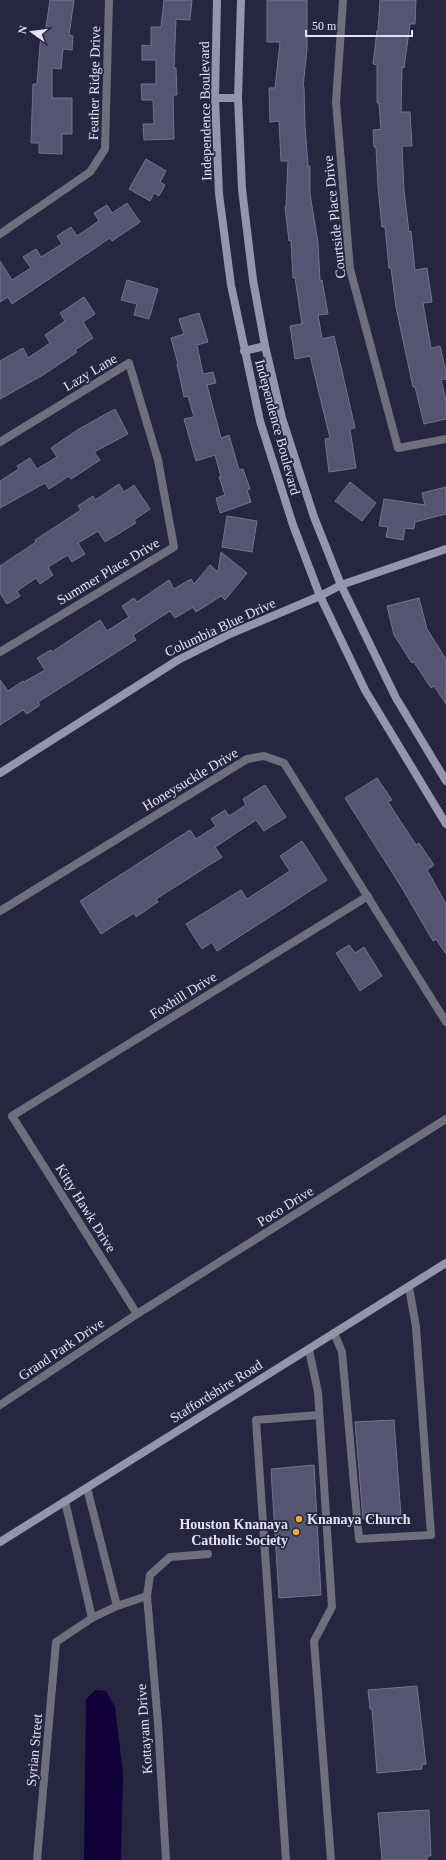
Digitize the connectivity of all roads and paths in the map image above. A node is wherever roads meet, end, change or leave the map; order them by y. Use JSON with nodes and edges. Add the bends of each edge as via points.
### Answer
{"nodes":[{"id":1,"x":109,"y":0,"type":"edge"},
{"id":2,"x":217,"y":0,"type":"edge"},
{"id":3,"x":241,"y":0,"type":"edge"},
{"id":4,"x":343,"y":0,"type":"edge"},
{"id":5,"x":215,"y":98,"type":"junction"},
{"id":6,"x":238,"y":98,"type":"junction"},
{"id":7,"x":0,"y":234,"type":"edge"},
{"id":8,"x":265,"y":346,"type":"junction"},
{"id":9,"x":244,"y":351,"type":"junction"},
{"id":10,"x":446,"y":439,"type":"edge"},
{"id":11,"x":0,"y":442,"type":"edge"},
{"id":12,"x":158,"y":460,"type":"joint"},
{"id":13,"x":446,"y":549,"type":"edge"},
{"id":14,"x":341,"y":585,"type":"junction"},
{"id":15,"x":320,"y":596,"type":"junction"},
{"id":16,"x":0,"y":652,"type":"edge"},
{"id":17,"x":0,"y":773,"type":"edge"},
{"id":18,"x":446,"y":781,"type":"edge"},
{"id":19,"x":446,"y":824,"type":"edge"},
{"id":20,"x":368,"y":896,"type":"junction"},
{"id":21,"x":0,"y":911,"type":"edge"},
{"id":22,"x":446,"y":1022,"type":"edge"},
{"id":23,"x":12,"y":1116,"type":"joint"},
{"id":24,"x":446,"y":1119,"type":"edge"},
{"id":25,"x":446,"y":1263,"type":"edge"},
{"id":26,"x":409,"y":1287,"type":"junction"},
{"id":27,"x":137,"y":1314,"type":"junction"},
{"id":28,"x":334,"y":1333,"type":"junction"},
{"id":29,"x":309,"y":1350,"type":"junction"},
{"id":30,"x":0,"y":1406,"type":"edge"},
{"id":31,"x":319,"y":1415,"type":"junction"},
{"id":32,"x":87,"y":1488,"type":"junction"},
{"id":33,"x":66,"y":1501,"type":"junction"},
{"id":34,"x":0,"y":1542,"type":"edge"},
{"id":35,"x":208,"y":1554,"type":"dead end"},
{"id":36,"x":147,"y":1596,"type":"junction"},
{"id":37,"x":117,"y":1606,"type":"junction"},
{"id":38,"x":92,"y":1618,"type":"junction"},
{"id":39,"x":37,"y":1860,"type":"edge"},
{"id":40,"x":166,"y":1860,"type":"edge"},
{"id":41,"x":286,"y":1860,"type":"edge"},
{"id":42,"x":331,"y":1860,"type":"edge"}],
"edges":[{"from":1,"to":7,"type":"street","name":"Feather Ridge Drive","via":[[105,149],[90,172]]},
{"from":2,"to":5,"type":"main road","name":"Independence Boulevard"},
{"from":3,"to":6,"type":"main road","name":"Independence Boulevard"},
{"from":4,"to":10,"type":"street","name":"Courtside Place Drive","via":[[336,102],[350,269],[398,448]]},
{"from":5,"to":6,"type":"main road"},
{"from":5,"to":9,"type":"main road","name":"Independence Boulevard","via":[[219,194],[231,285]]},
{"from":6,"to":8,"type":"main road","name":"Independence Boulevard","via":[[242,189],[253,280]]},
{"from":8,"to":9,"type":"main road"},
{"from":8,"to":14,"type":"main road","name":"Independence Boulevard","via":[[297,467]]},
{"from":9,"to":15,"type":"main road","name":"Independence Boulevard","via":[[277,479]]},
{"from":11,"to":12,"type":"street","name":"Lazy Lane","via":[[129,363]]},
{"from":12,"to":16,"type":"street","name":"Summer Place Drive","via":[[174,546]]},
{"from":13,"to":14,"type":"main road","name":"Columbia Blue Drive"},
{"from":14,"to":15,"type":"main road","name":"Columbia Blue Drive"},
{"from":14,"to":18,"type":"main road","name":"Independence Boulevard","via":[[396,698]]},
{"from":15,"to":17,"type":"main road","name":"Columbia Blue Drive","via":[[230,634],[178,660]]},
{"from":15,"to":19,"type":"main road","name":"Independence Boulevard","via":[[365,690]]},
{"from":20,"to":21,"type":"street","name":"Honeysuckle Drive","via":[[284,762],[264,756],[247,759]]},
{"from":20,"to":22,"type":"street","name":"Honeysuckle Drive"},
{"from":20,"to":23,"type":"street","name":"Foxhill Drive"},
{"from":23,"to":27,"type":"street","name":"Kitty Hawk Drive"},
{"from":24,"to":27,"type":"street","name":"Poco Drive"},
{"from":25,"to":26,"type":"main road","name":"Staffordshire Road"},
{"from":26,"to":28,"type":"main road","name":"Staffordshire Road"},
{"from":26,"to":28,"type":"street","via":[[416,1327],[431,1535],[359,1538],[342,1352]]},
{"from":27,"to":30,"type":"street","name":"Grand Park Drive"},
{"from":28,"to":29,"type":"main road","name":"Staffordshire Road"},
{"from":29,"to":31,"type":"street","via":[[318,1392]]},
{"from":29,"to":32,"type":"main road","name":"Staffordshire Road"},
{"from":31,"to":41,"type":"street","via":[[256,1420]]},
{"from":31,"to":42,"type":"street","via":[[332,1607],[314,1641]]},
{"from":32,"to":33,"type":"main road","name":"Staffordshire Road"},
{"from":32,"to":37,"type":"street"},
{"from":33,"to":34,"type":"main road","name":"Staffordshire Road"},
{"from":33,"to":38,"type":"street"},
{"from":35,"to":36,"type":"street","name":"Kottayam Drive","via":[[170,1557],[150,1575]]},
{"from":36,"to":37,"type":"street"},
{"from":36,"to":40,"type":"street","name":"Kottayam Drive"},
{"from":37,"to":38,"type":"street"},
{"from":38,"to":39,"type":"street","name":"Syrian Street","via":[[56,1642]]}]}
